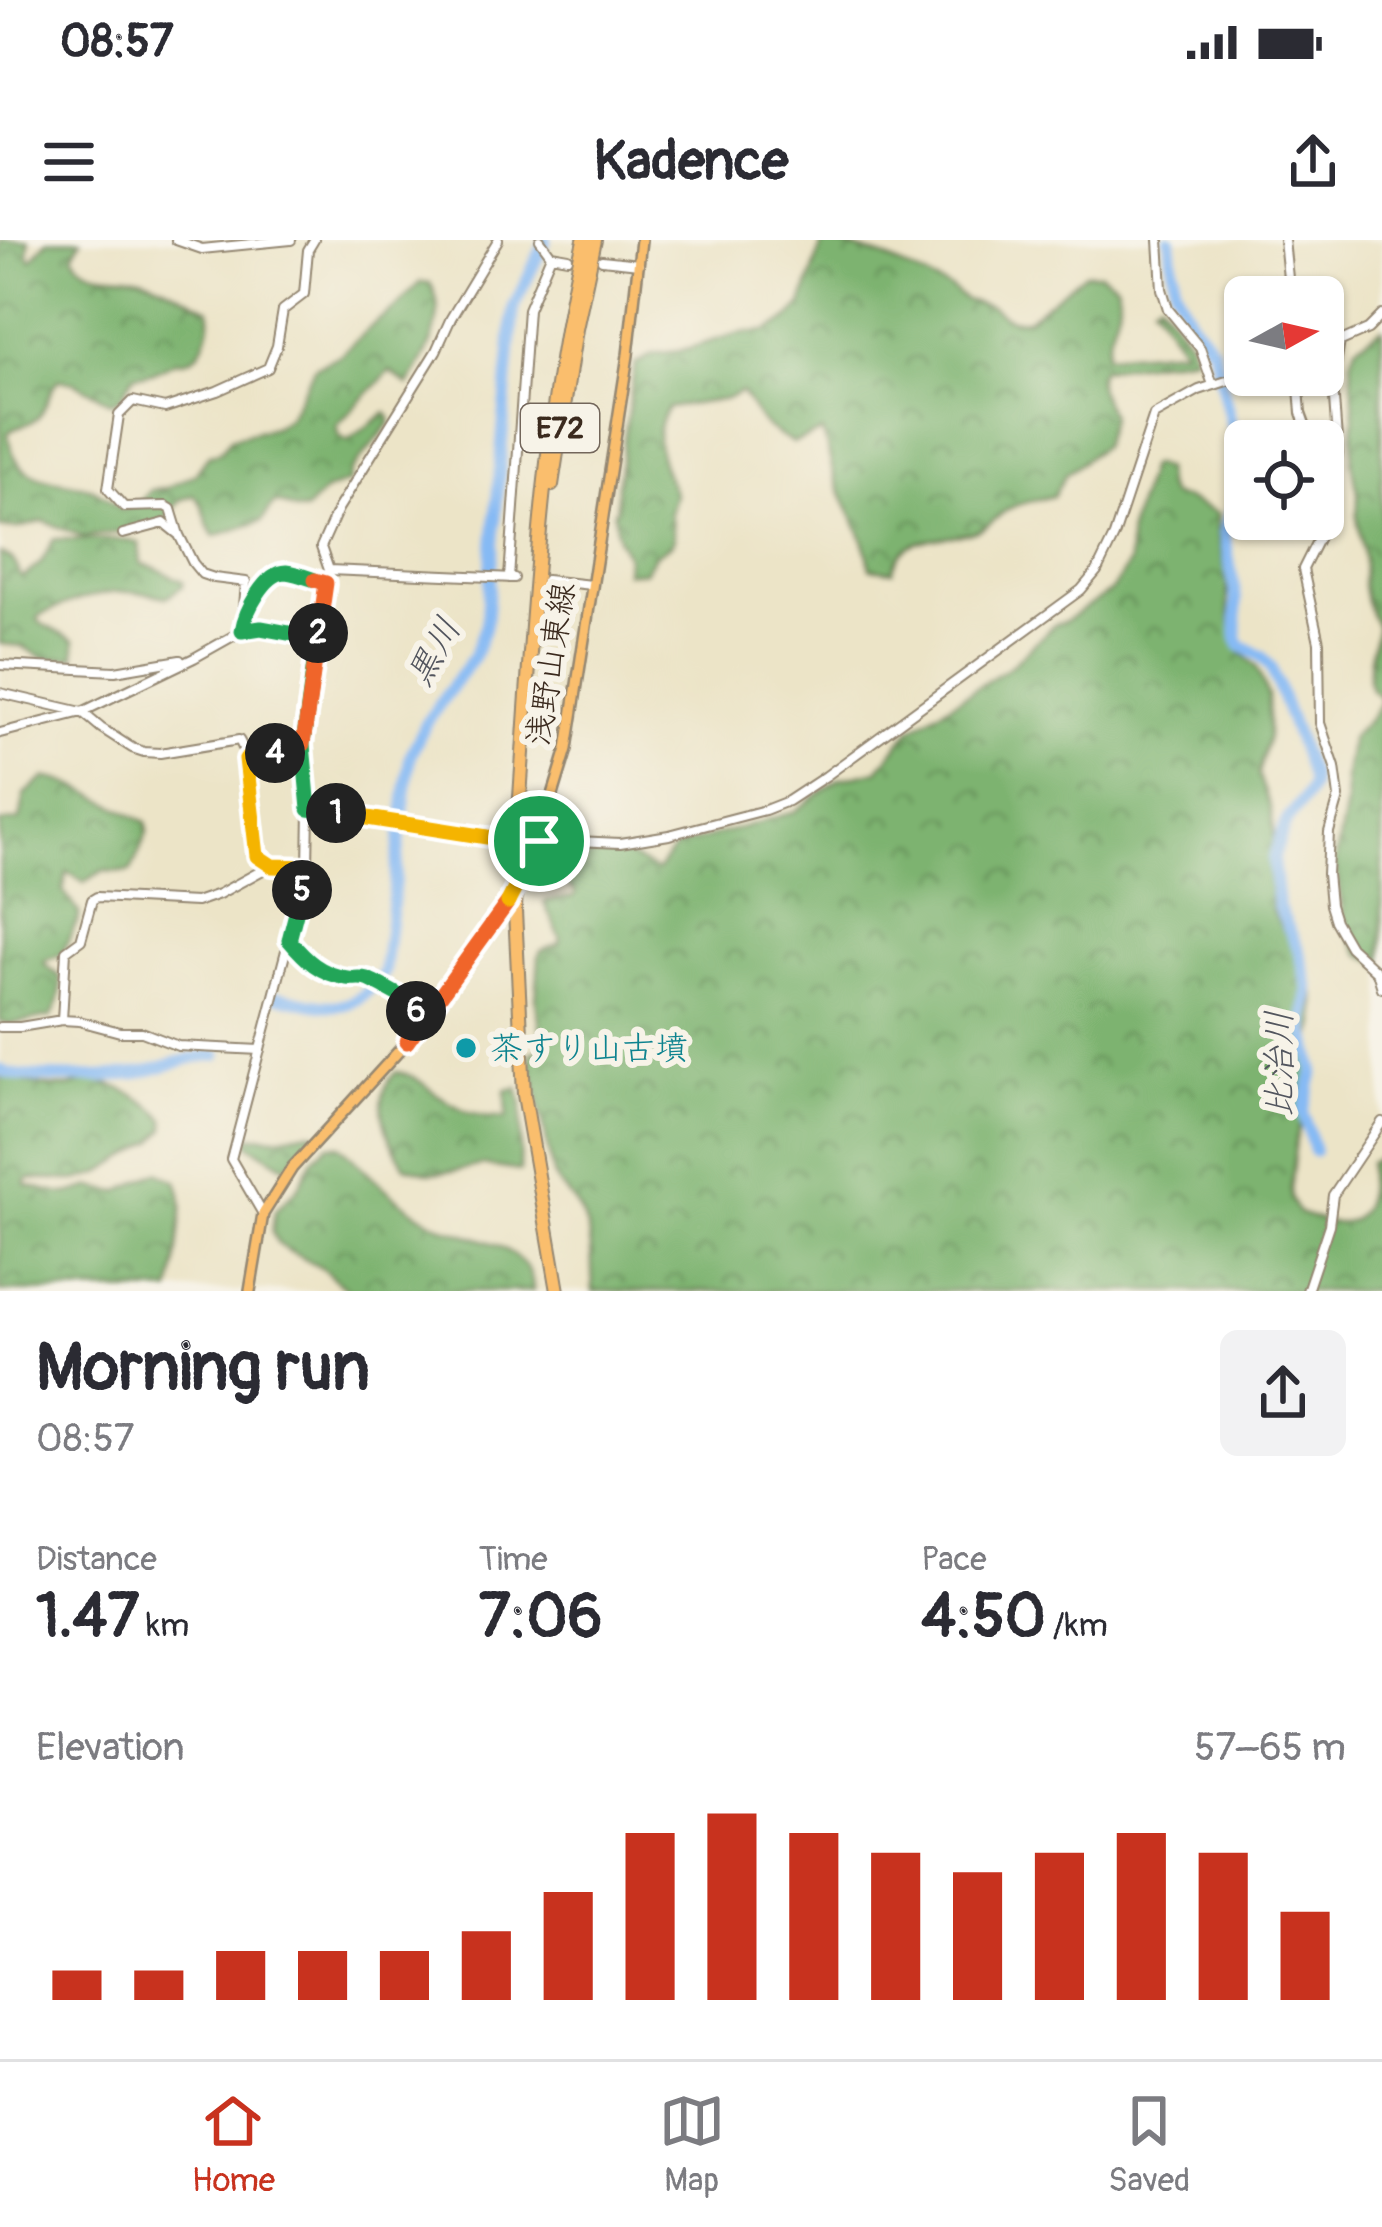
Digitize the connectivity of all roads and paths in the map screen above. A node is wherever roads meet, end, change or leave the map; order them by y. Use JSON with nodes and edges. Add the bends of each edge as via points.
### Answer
{"nodes":[{"id":1,"x":176,"y":240,"type":"edge"},
{"id":2,"x":291,"y":240,"type":"edge"},
{"id":3,"x":314,"y":240,"type":"edge"},
{"id":4,"x":498,"y":240,"type":"edge"},
{"id":5,"x":584,"y":240,"type":"edge"},
{"id":6,"x":595,"y":240,"type":"edge"},
{"id":7,"x":641,"y":240,"type":"edge"},
{"id":8,"x":1159,"y":240,"type":"edge"},
{"id":9,"x":1284,"y":240,"type":"edge"},
{"id":10,"x":541,"y":241,"type":"edge"},
{"id":11,"x":551,"y":255,"type":"junction"},
{"id":12,"x":568,"y":258,"type":"dead end"},
{"id":13,"x":602,"y":260,"type":"dead end"},
{"id":14,"x":640,"y":264,"type":"junction"},
{"id":15,"x":1288,"y":276,"type":"edge"},
{"id":16,"x":1382,"y":315,"type":"edge"},
{"id":17,"x":1344,"y":339,"type":"edge"},
{"id":18,"x":1224,"y":382,"type":"edge"},
{"id":19,"x":1213,"y":385,"type":"junction"},
{"id":20,"x":123,"y":534,"type":"dead end"},
{"id":21,"x":179,"y":535,"type":"junction"},
{"id":22,"x":1317,"y":540,"type":"edge"},
{"id":23,"x":329,"y":570,"type":"junction"},
{"id":24,"x":546,"y":580,"type":"dead end"},
{"id":25,"x":326,"y":583,"type":"junction"},
{"id":26,"x":591,"y":585,"type":"junction"},
{"id":27,"x":535,"y":617,"type":"junction"},
{"id":28,"x":320,"y":620,"type":"junction"},
{"id":29,"x":243,"y":626,"type":"junction"},
{"id":30,"x":194,"y":658,"type":"junction"},
{"id":31,"x":0,"y":665,"type":"edge"},
{"id":32,"x":0,"y":693,"type":"edge"},
{"id":33,"x":82,"y":712,"type":"junction"},
{"id":34,"x":0,"y":733,"type":"edge"},
{"id":35,"x":303,"y":744,"type":"junction"},
{"id":36,"x":246,"y":759,"type":"junction"},
{"id":37,"x":309,"y":809,"type":"junction"},
{"id":38,"x":539,"y":841,"type":"junction"},
{"id":39,"x":272,"y":866,"type":"junction"},
{"id":40,"x":308,"y":867,"type":"junction"},
{"id":41,"x":289,"y":940,"type":"junction"},
{"id":42,"x":1382,"y":988,"type":"edge"},
{"id":43,"x":62,"y":1020,"type":"junction"},
{"id":44,"x":0,"y":1027,"type":"edge"},
{"id":45,"x":407,"y":1042,"type":"junction"},
{"id":46,"x":260,"y":1050,"type":"junction"},
{"id":47,"x":1382,"y":1121,"type":"edge"},
{"id":48,"x":263,"y":1214,"type":"junction"},
{"id":49,"x":250,"y":1291,"type":"edge"},
{"id":50,"x":561,"y":1291,"type":"edge"},
{"id":51,"x":1307,"y":1291,"type":"edge"}],
"edges":[{"from":1,"to":2,"type":"street","via":[[202,249]]},
{"from":3,"to":21,"type":"street","via":[[304,294],[283,310],[268,368],[165,408],[136,400],[119,415],[108,489],[124,507],[171,509]]},
{"from":4,"to":23,"type":"street","via":[[338,509],[322,547]]},
{"from":5,"to":27,"type":"highway","number":"E72","via":[[549,437]]},
{"from":6,"to":27,"type":"highway","number":"E72"},
{"from":7,"to":14,"type":"main road","name":"浅野山東線"},
{"from":8,"to":19,"type":"street","via":[[1168,309],[1200,348]]},
{"from":9,"to":15,"type":"street"},
{"from":10,"to":11,"type":"street"},
{"from":11,"to":12,"type":"street"},
{"from":11,"to":23,"type":"street","via":[[528,309],[512,578]]},
{"from":13,"to":14,"type":"street"},
{"from":14,"to":26,"type":"main road","name":"浅野山東線"},
{"from":16,"to":17,"type":"street"},
{"from":18,"to":19,"type":"street"},
{"from":19,"to":38,"type":"street","via":[[1154,415],[1114,536],[1081,590],[826,776],[765,810],[669,835]]},
{"from":20,"to":21,"type":"street","via":[[164,523]]},
{"from":21,"to":29,"type":"street","via":[[202,574],[246,582]]},
{"from":22,"to":42,"type":"street","via":[[1303,568],[1319,642],[1320,723],[1339,797],[1329,832],[1330,905]]},
{"from":23,"to":25,"type":"street"},
{"from":24,"to":26,"type":"street"},
{"from":25,"to":28,"type":"street"},
{"from":25,"to":29,"type":"street","via":[[283,572],[269,578]]},
{"from":26,"to":38,"type":"main road","name":"浅野山東線","via":[[566,749]]},
{"from":27,"to":50,"type":"highway","number":"E72","bridge":true,"via":[[515,911],[528,1128]]},
{"from":28,"to":29,"type":"street","via":[[294,634]]},
{"from":28,"to":35,"type":"street"},
{"from":29,"to":30,"type":"street"},
{"from":30,"to":31,"type":"street","via":[[116,670]]},
{"from":30,"to":33,"type":"street"},
{"from":32,"to":33,"type":"street"},
{"from":33,"to":34,"type":"street"},
{"from":33,"to":36,"type":"street","via":[[144,752],[239,740]]},
{"from":35,"to":36,"type":"street"},
{"from":35,"to":37,"type":"street"},
{"from":36,"to":39,"type":"street","via":[[257,856]]},
{"from":37,"to":38,"type":"street"},
{"from":37,"to":40,"type":"street"},
{"from":38,"to":45,"type":"main road","name":"浅野山東線","via":[[504,909]]},
{"from":39,"to":40,"type":"street"},
{"from":39,"to":43,"type":"street","via":[[196,902],[92,899],[81,940],[66,952]]},
{"from":40,"to":41,"type":"street"},
{"from":41,"to":45,"type":"street","via":[[316,968],[371,979],[412,1002]]},
{"from":41,"to":46,"type":"street"},
{"from":43,"to":44,"type":"street"},
{"from":43,"to":46,"type":"street","via":[[178,1046]]},
{"from":45,"to":48,"type":"main road","name":"浅野山東線","via":[[292,1168]]},
{"from":46,"to":48,"type":"street","via":[[231,1159]]},
{"from":47,"to":51,"type":"street","via":[[1333,1195]]},
{"from":48,"to":49,"type":"main road","name":"浅野山東線"}]}
